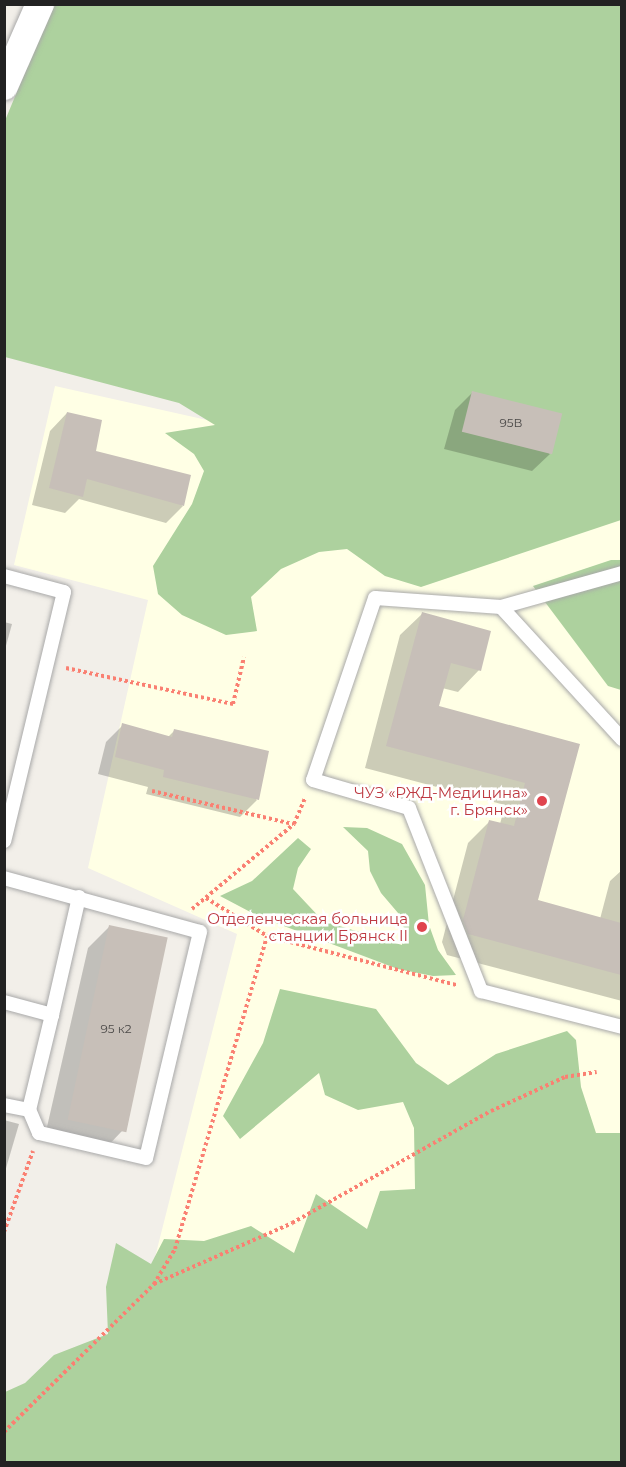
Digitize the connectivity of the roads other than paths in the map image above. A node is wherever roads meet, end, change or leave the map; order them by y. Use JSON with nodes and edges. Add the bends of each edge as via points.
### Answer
{"nodes":[{"id":1,"x":40,"y":4,"type":"edge"},
{"id":2,"x":4,"y":86,"type":"edge"},
{"id":3,"x":621,"y":573,"type":"edge"},
{"id":4,"x":4,"y":576,"type":"edge"},
{"id":5,"x":501,"y":607,"type":"junction"},
{"id":6,"x":621,"y":739,"type":"edge"},
{"id":7,"x":4,"y":841,"type":"edge"},
{"id":8,"x":4,"y":878,"type":"edge"},
{"id":9,"x":80,"y":897,"type":"junction"},
{"id":10,"x":4,"y":1002,"type":"edge"},
{"id":11,"x":52,"y":1015,"type":"junction"},
{"id":12,"x":621,"y":1027,"type":"edge"},
{"id":13,"x":4,"y":1105,"type":"edge"},
{"id":14,"x":29,"y":1110,"type":"junction"}],
"edges":[{"from":1,"to":2,"type":"street"},
{"from":3,"to":5,"type":"lane"},
{"from":4,"to":7,"type":"lane","via":[[64,592]]},
{"from":5,"to":6,"type":"lane"},
{"from":5,"to":12,"type":"lane","via":[[375,598],[313,780],[409,808],[482,991]]},
{"from":8,"to":9,"type":"lane"},
{"from":9,"to":11,"type":"lane"},
{"from":9,"to":14,"type":"lane","via":[[200,932],[146,1158],[39,1133]]},
{"from":10,"to":11,"type":"lane"},
{"from":11,"to":14,"type":"lane"},
{"from":13,"to":14,"type":"lane"}]}
